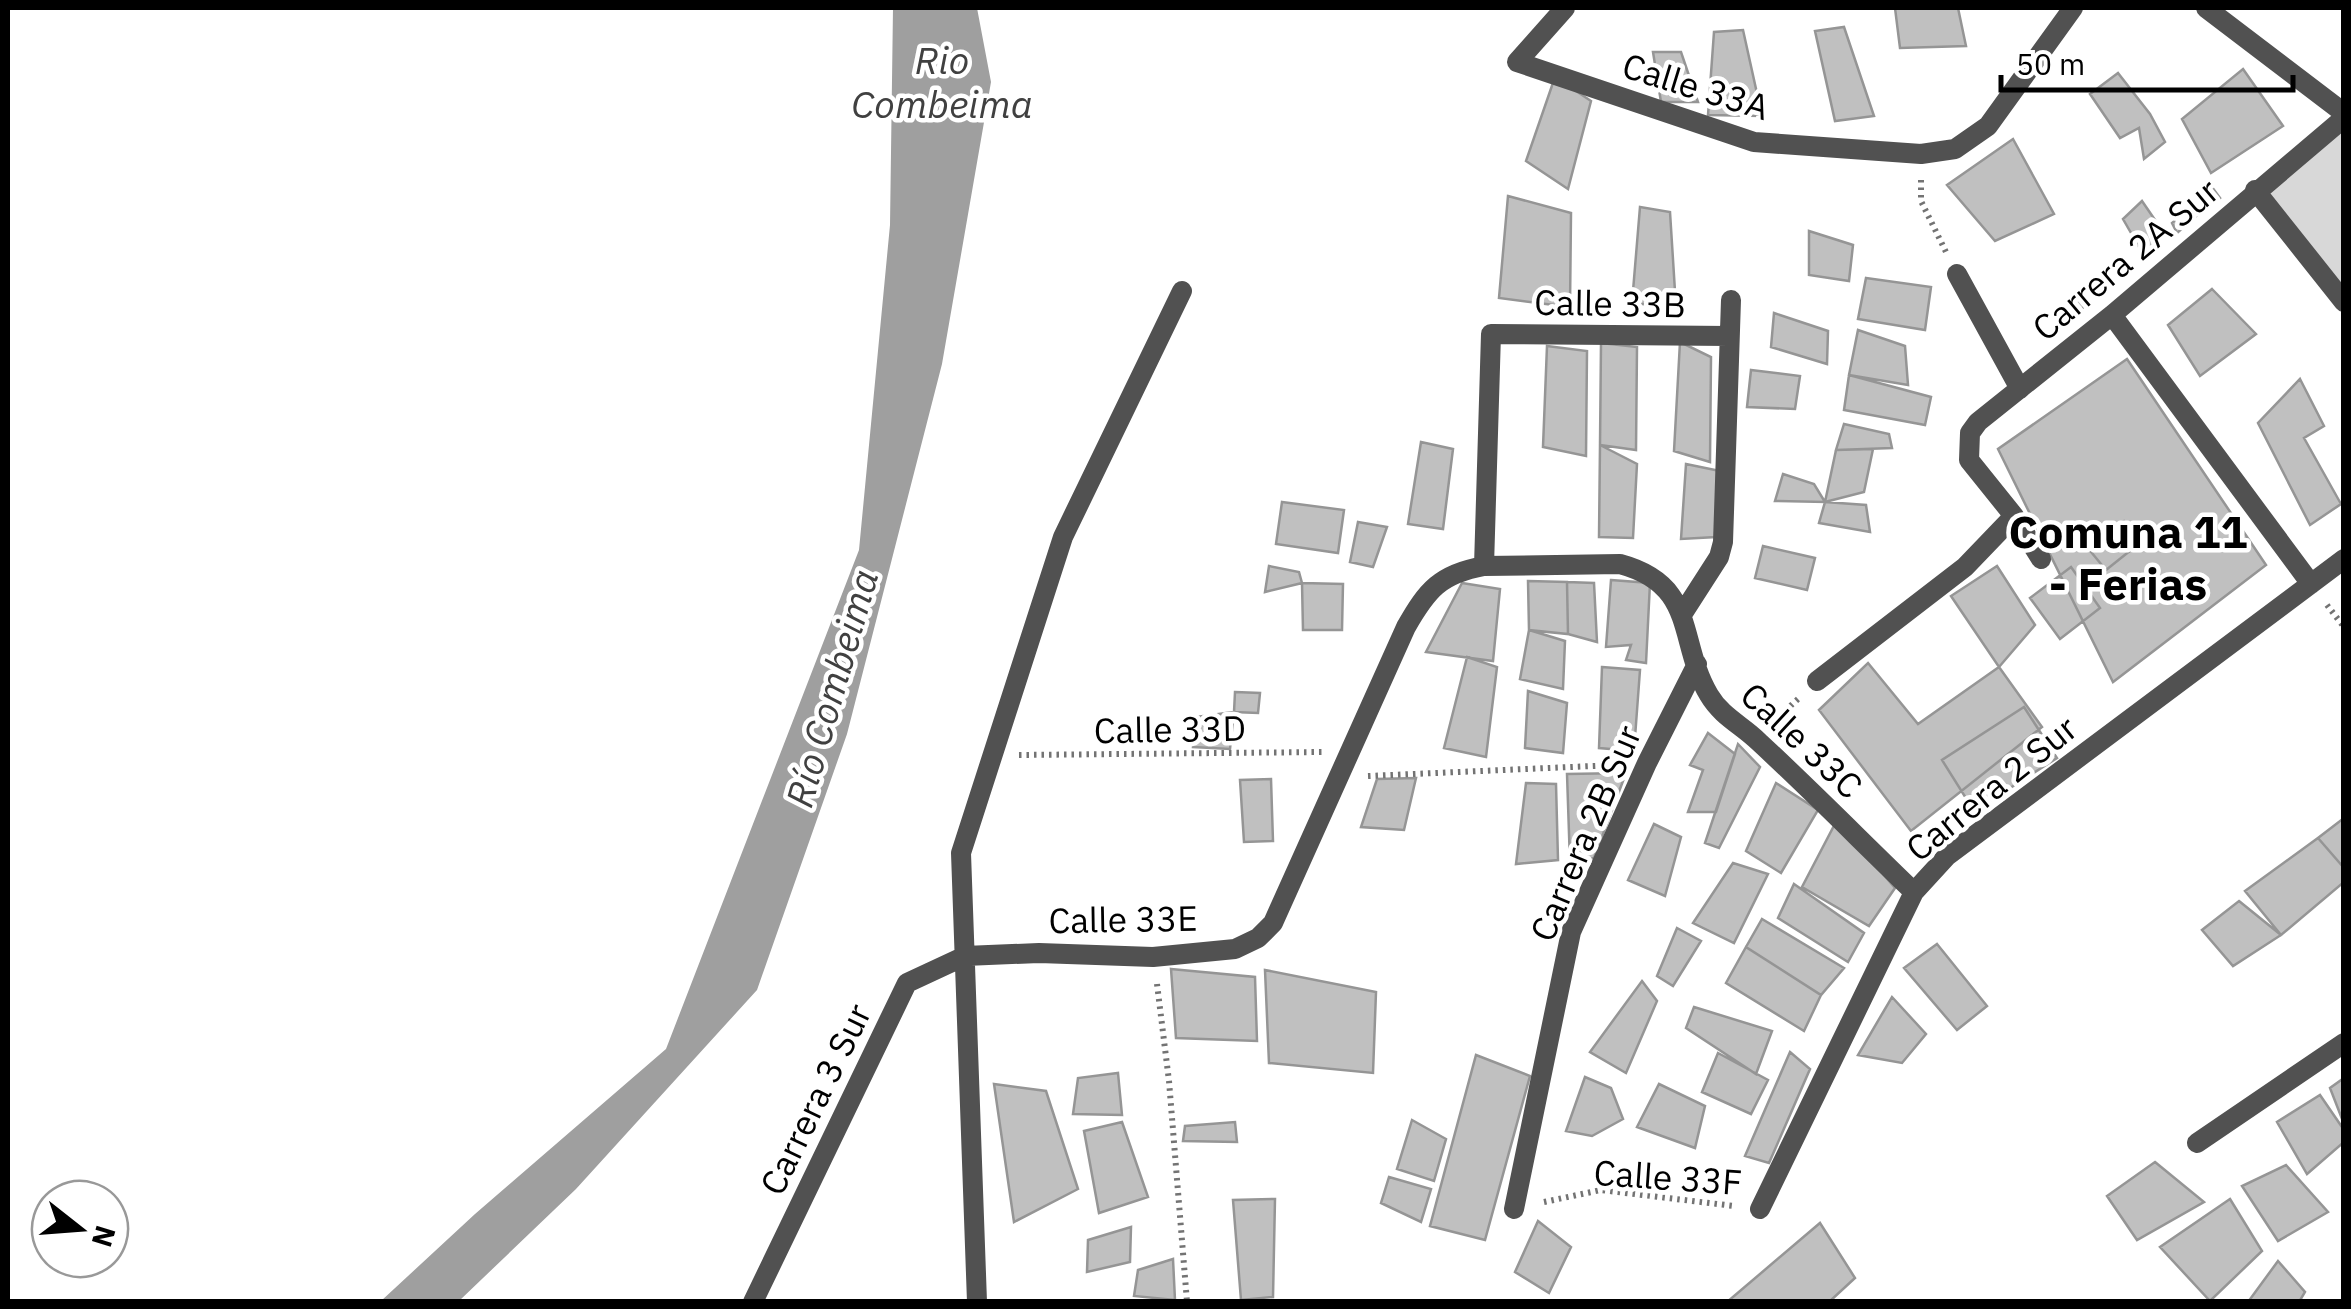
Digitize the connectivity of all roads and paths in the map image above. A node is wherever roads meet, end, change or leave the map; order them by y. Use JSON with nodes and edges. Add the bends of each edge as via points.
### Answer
{"nodes":[{"id":1,"x":1565,"y":8,"type":"edge"},
{"id":2,"x":2073,"y":8,"type":"edge"},
{"id":3,"x":2206,"y":8,"type":"edge"},
{"id":4,"x":2344,"y":115,"type":"edge"},
{"id":5,"x":1922,"y":154,"type":"junction"},
{"id":6,"x":2255,"y":190,"type":"junction"},
{"id":7,"x":1956,"y":274,"type":"joint"},
{"id":8,"x":1182,"y":291,"type":"dead end"},
{"id":9,"x":1731,"y":300,"type":"dead end"},
{"id":10,"x":2344,"y":302,"type":"edge"},
{"id":11,"x":2112,"y":315,"type":"junction"},
{"id":12,"x":1729,"y":336,"type":"junction"},
{"id":13,"x":2020,"y":389,"type":"junction"},
{"id":14,"x":2014,"y":516,"type":"junction"},
{"id":15,"x":2041,"y":559,"type":"dead end"},
{"id":16,"x":2344,"y":559,"type":"edge"},
{"id":17,"x":1484,"y":566,"type":"junction"},
{"id":18,"x":2311,"y":584,"type":"junction"},
{"id":19,"x":1683,"y":613,"type":"junction"},
{"id":20,"x":1696,"y":664,"type":"junction"},
{"id":21,"x":1817,"y":681,"type":"joint"},
{"id":22,"x":1755,"y":738,"type":"junction"},
{"id":23,"x":1348,"y":752,"type":"junction"},
{"id":24,"x":993,"y":756,"type":"junction"},
{"id":25,"x":1646,"y":763,"type":"junction"},
{"id":26,"x":1337,"y":777,"type":"junction"},
{"id":27,"x":1914,"y":892,"type":"junction"},
{"id":28,"x":966,"y":956,"type":"junction"},
{"id":29,"x":1153,"y":956,"type":"junction"},
{"id":30,"x":2344,"y":1042,"type":"edge"},
{"id":31,"x":2197,"y":1142,"type":"dead end"},
{"id":32,"x":1514,"y":1209,"type":"joint"},
{"id":33,"x":1760,"y":1209,"type":"joint"},
{"id":34,"x":753,"y":1302,"type":"edge"},
{"id":35,"x":977,"y":1302,"type":"edge"},
{"id":36,"x":1187,"y":1302,"type":"edge"}],
"edges":[{"from":1,"to":5,"type":"street","name":"Calle 33A","via":[[1517,62],[1754,142]]},
{"from":2,"to":5,"type":"street","name":"Calle 33A","via":[[1988,126],[1955,149]]},
{"from":3,"to":4,"type":"street"},
{"from":4,"to":6,"type":"street","name":"Carrera 2A Sur"},
{"from":5,"to":7,"type":"path","via":[[1921,201]]},
{"from":6,"to":10,"type":"street"},
{"from":6,"to":11,"type":"street","name":"Carrera 2A Sur"},
{"from":7,"to":13,"type":"street"},
{"from":8,"to":24,"type":"street","via":[[1063,537]]},
{"from":9,"to":12,"type":"street"},
{"from":11,"to":13,"type":"street","name":"Carrera 2A Sur"},
{"from":11,"to":18,"type":"street"},
{"from":12,"to":17,"type":"street","name":"Calle 33B","via":[[1491,334]]},
{"from":12,"to":19,"type":"street","via":[[1723,542]]},
{"from":13,"to":14,"type":"street","name":"Carrera 2A Sur","via":[[1970,433],[1969,460]]},
{"from":14,"to":15,"type":"street"},
{"from":14,"to":21,"type":"street","via":[[1966,568]]},
{"from":16,"to":18,"type":"street","name":"Carrera 2 Sur"},
{"from":17,"to":19,"type":"street","name":"Calle 33C","via":[[1620,564],[1660,584]]},
{"from":17,"to":23,"type":"street","name":"Calle 33C","via":[[1438,582],[1422,600]]},
{"from":18,"to":27,"type":"street","name":"Carrera 2 Sur","via":[[1947,856]]},
{"from":19,"to":20,"type":"street","name":"Calle 33C"},
{"from":20,"to":22,"type":"street","name":"Calle 33C","via":[[1723,715]]},
{"from":20,"to":25,"type":"street","name":"Carrera 2B Sur"},
{"from":21,"to":22,"type":"path"},
{"from":22,"to":27,"type":"street","name":"Calle 33C"},
{"from":23,"to":24,"type":"path","name":"Calle 33D"},
{"from":23,"to":26,"type":"street"},
{"from":24,"to":28,"type":"street","via":[[961,853]]},
{"from":25,"to":26,"type":"path"},
{"from":25,"to":32,"type":"street","name":"Carrera 2B Sur","via":[[1571,932]]},
{"from":26,"to":29,"type":"street","name":"Calle 33E","via":[[1273,923],[1258,938],[1235,949]]},
{"from":27,"to":33,"type":"street","name":"Carrera 2 Sur"},
{"from":28,"to":29,"type":"street","name":"Calle 33E"},
{"from":28,"to":34,"type":"street","name":"Carrera 3 Sur","via":[[907,983]]},
{"from":28,"to":35,"type":"street"},
{"from":29,"to":36,"type":"path"},
{"from":30,"to":31,"type":"street"},
{"from":32,"to":33,"type":"path","name":"Calle 33F","via":[[1601,1190]]}]}
